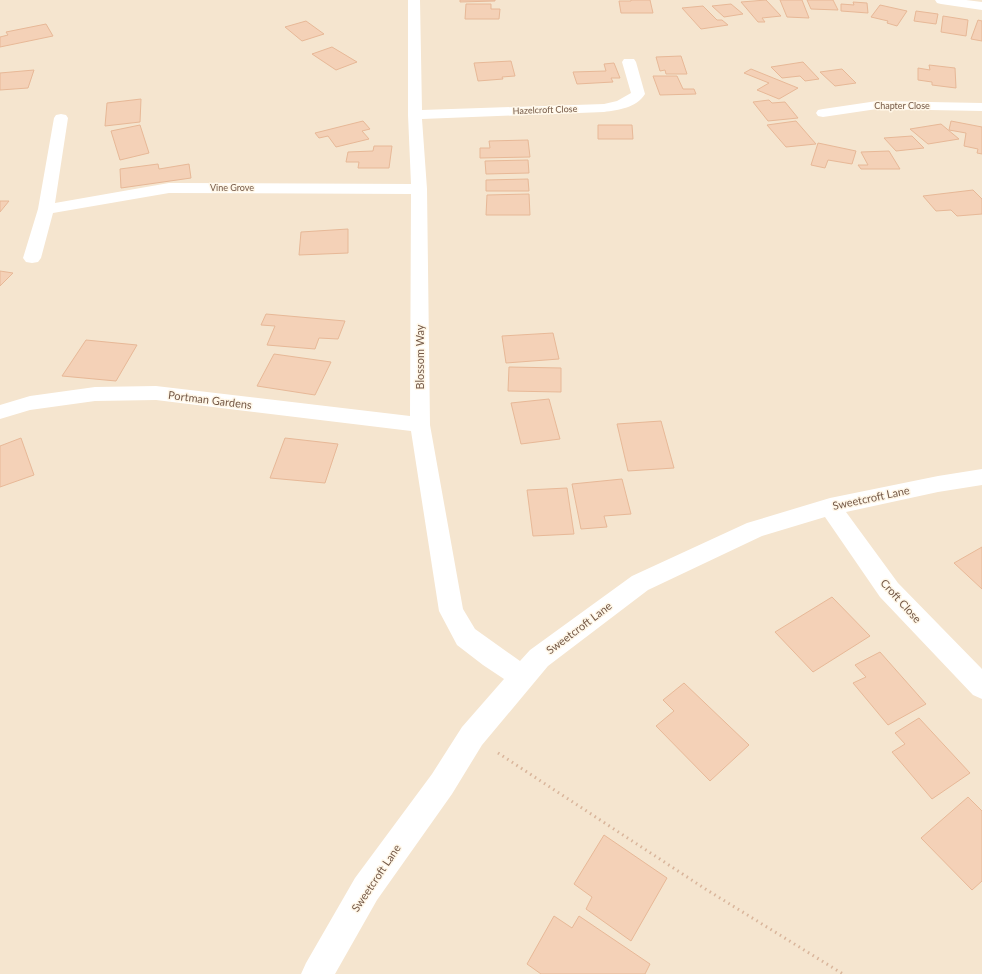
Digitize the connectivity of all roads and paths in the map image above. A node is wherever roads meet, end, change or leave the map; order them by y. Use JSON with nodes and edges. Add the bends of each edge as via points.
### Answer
{"nodes":[{"id":1,"x":414,"y":0,"type":"edge"},
{"id":2,"x":941,"y":0,"type":"edge"},
{"id":3,"x":982,"y":6,"type":"edge"},
{"id":4,"x":629,"y":62,"type":"dead end"},
{"id":5,"x":982,"y":107,"type":"edge"},
{"id":6,"x":823,"y":113,"type":"dead end"},
{"id":7,"x":414,"y":115,"type":"junction"},
{"id":8,"x":61,"y":118,"type":"dead end"},
{"id":9,"x":419,"y":189,"type":"junction"},
{"id":10,"x":46,"y":208,"type":"junction"},
{"id":11,"x":32,"y":258,"type":"dead end"},
{"id":12,"x":0,"y":412,"type":"edge"},
{"id":13,"x":420,"y":425,"type":"junction"},
{"id":14,"x":982,"y":477,"type":"edge"},
{"id":15,"x":830,"y":507,"type":"junction"},
{"id":16,"x":523,"y":677,"type":"junction"},
{"id":17,"x":982,"y":687,"type":"edge"},
{"id":18,"x":472,"y":736,"type":"junction"},
{"id":19,"x":317,"y":974,"type":"edge"},
{"id":20,"x":843,"y":974,"type":"edge"}],
"edges":[{"from":1,"to":7,"type":"street","name":"Blossom Way"},
{"from":2,"to":3,"type":"street"},
{"from":4,"to":7,"type":"street","name":"Hazelcroft Close","via":[[638,94],[622,105],[604,108]]},
{"from":5,"to":6,"type":"street","name":"Chapter Close","via":[[878,105]]},
{"from":7,"to":9,"type":"street","name":"Blossom Way"},
{"from":8,"to":10,"type":"street"},
{"from":9,"to":10,"type":"street","name":"Vine Grove","via":[[169,188]]},
{"from":9,"to":13,"type":"street","name":"Blossom Way"},
{"from":10,"to":11,"type":"street"},
{"from":12,"to":13,"type":"street","name":"Portman Gardens","via":[[30,403],[95,394],[156,393]]},
{"from":13,"to":16,"type":"street","name":"Blossom Way","via":[[451,611],[466,637]]},
{"from":14,"to":15,"type":"street","name":"Sweetcroft Lane"},
{"from":15,"to":16,"type":"street","name":"Sweetcroft Lane","via":[[755,529],[640,583],[539,658]]},
{"from":15,"to":17,"type":"street","name":"Croft Close","via":[[889,590]]},
{"from":16,"to":18,"type":"street","name":"Sweetcroft Lane"},
{"from":18,"to":19,"type":"street","name":"Sweetcroft Lane","via":[[442,784],[366,888]]},
{"from":18,"to":20,"type":"path","via":[[707,890]]}]}
